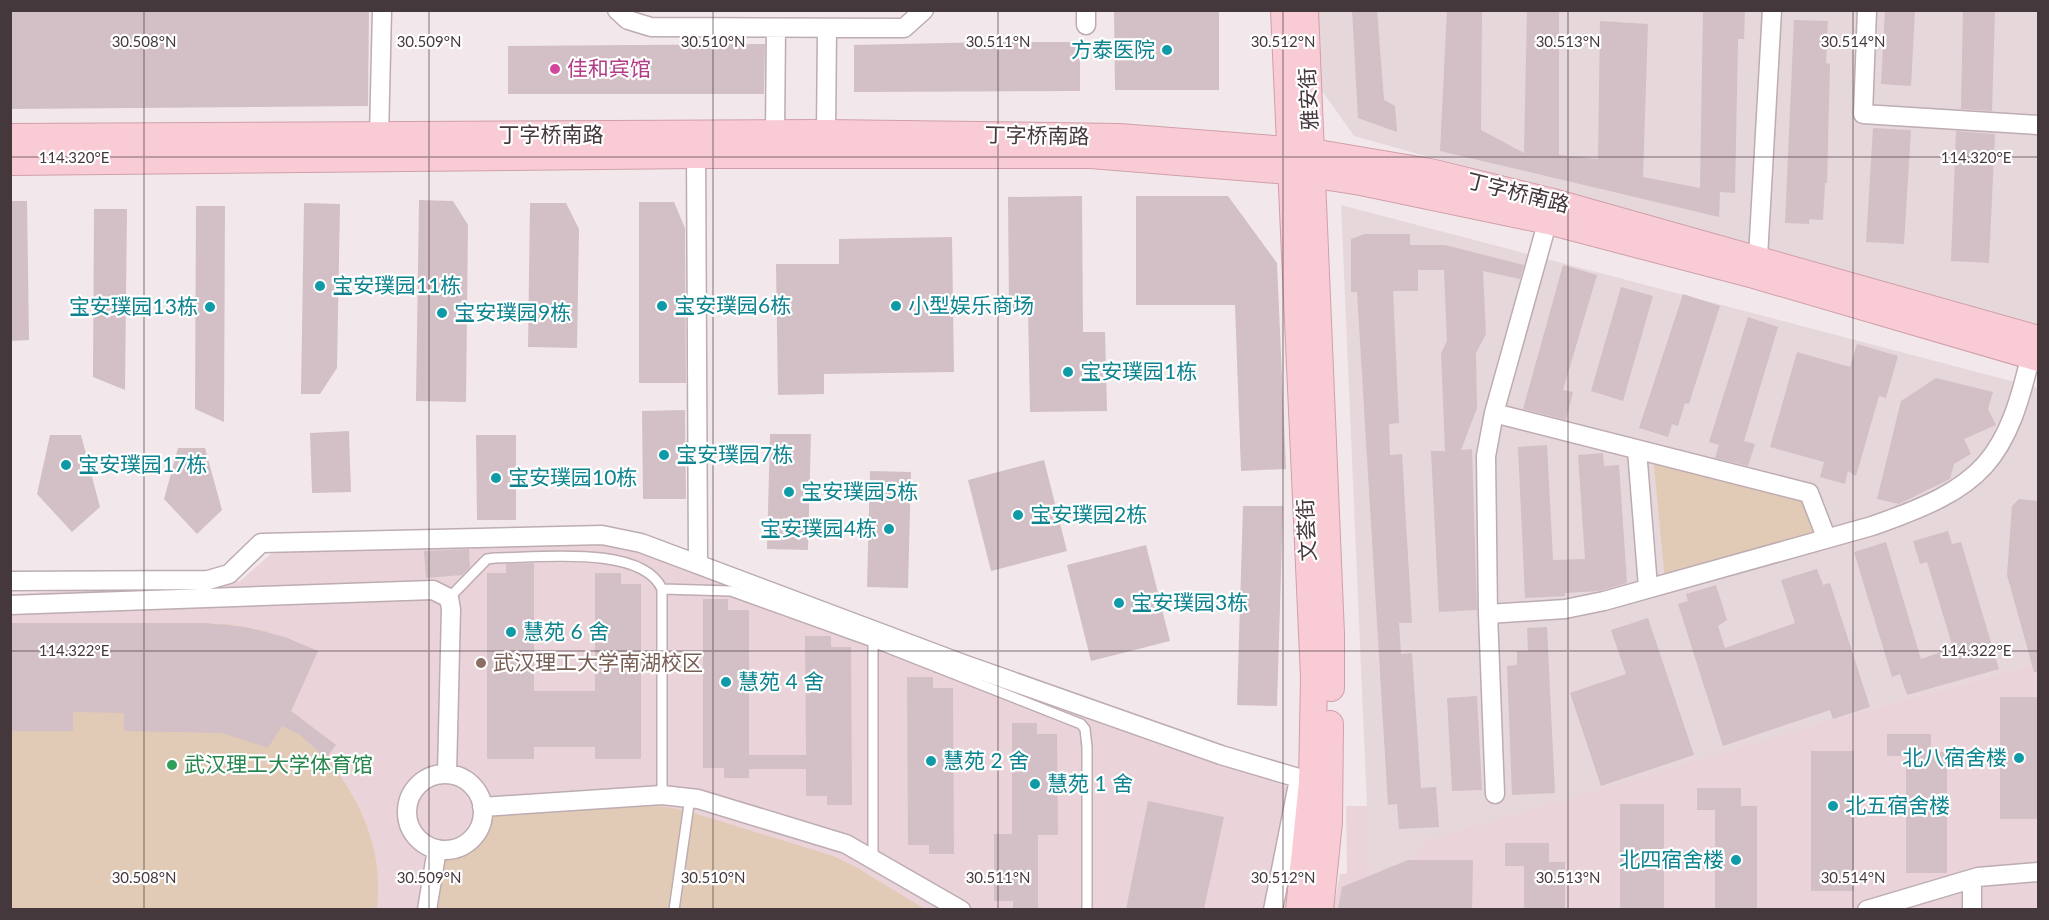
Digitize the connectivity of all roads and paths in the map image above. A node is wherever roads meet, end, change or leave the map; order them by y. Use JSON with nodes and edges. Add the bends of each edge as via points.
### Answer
{"nodes":[{"id":1,"x":382,"y":10,"type":"edge"},
{"id":2,"x":617,"y":10,"type":"edge"},
{"id":3,"x":924,"y":10,"type":"edge"},
{"id":4,"x":1284,"y":10,"type":"edge"},
{"id":5,"x":1305,"y":10,"type":"edge"},
{"id":6,"x":1772,"y":10,"type":"edge"},
{"id":7,"x":1867,"y":10,"type":"edge"},
{"id":8,"x":750,"y":19,"type":"edge"},
{"id":9,"x":776,"y":28,"type":"junction"},
{"id":10,"x":827,"y":28,"type":"junction"},
{"id":11,"x":2038,"y":125,"type":"edge"},
{"id":12,"x":775,"y":133,"type":"junction"},
{"id":13,"x":826,"y":133,"type":"junction"},
{"id":14,"x":10,"y":137,"type":"edge"},
{"id":15,"x":379,"y":137,"type":"junction"},
{"id":16,"x":696,"y":144,"type":"junction"},
{"id":17,"x":1300,"y":161,"type":"junction"},
{"id":18,"x":10,"y":162,"type":"edge"},
{"id":19,"x":1550,"y":211,"type":"junction"},
{"id":20,"x":1758,"y":257,"type":"junction"},
{"id":21,"x":2036,"y":347,"type":"edge"},
{"id":22,"x":1494,"y":413,"type":"junction"},
{"id":23,"x":1637,"y":450,"type":"junction"},
{"id":24,"x":1826,"y":537,"type":"junction"},
{"id":25,"x":698,"y":564,"type":"junction"},
{"id":26,"x":10,"y":581,"type":"edge"},
{"id":27,"x":1648,"y":587,"type":"junction"},
{"id":28,"x":662,"y":589,"type":"junction"},
{"id":29,"x":449,"y":598,"type":"junction"},
{"id":30,"x":10,"y":605,"type":"edge"},
{"id":31,"x":1488,"y":614,"type":"junction"},
{"id":32,"x":873,"y":642,"type":"junction"},
{"id":33,"x":447,"y":774,"type":"junction"},
{"id":34,"x":1306,"y":781,"type":"junction"},
{"id":35,"x":1495,"y":794,"type":"dead end"},
{"id":36,"x":662,"y":795,"type":"junction"},
{"id":37,"x":690,"y":797,"type":"junction"},
{"id":38,"x":482,"y":807,"type":"junction"},
{"id":39,"x":437,"y":849,"type":"junction"},
{"id":40,"x":873,"y":857,"type":"junction"},
{"id":41,"x":2038,"y":872,"type":"edge"},
{"id":42,"x":1972,"y":879,"type":"junction"},
{"id":43,"x":427,"y":909,"type":"edge"},
{"id":44,"x":674,"y":909,"type":"edge"},
{"id":45,"x":962,"y":909,"type":"edge"},
{"id":46,"x":1087,"y":909,"type":"edge"},
{"id":47,"x":1273,"y":909,"type":"edge"},
{"id":48,"x":1299,"y":909,"type":"edge"},
{"id":49,"x":1320,"y":909,"type":"edge"},
{"id":50,"x":1867,"y":909,"type":"edge"},
{"id":51,"x":1972,"y":909,"type":"edge"}],
"edges":[{"from":1,"to":15,"type":"street"},
{"from":2,"to":8,"type":"street","via":[[628,20],[651,27]]},
{"from":3,"to":10,"type":"street","via":[[904,28]]},
{"from":4,"to":17,"type":"main road","name":"雅安街"},
{"from":5,"to":17,"type":"main road","name":"雅安街"},
{"from":6,"to":20,"type":"street"},
{"from":7,"to":11,"type":"street","via":[[1863,114]]},
{"from":8,"to":9,"type":"street"},
{"from":9,"to":10,"type":"street"},
{"from":9,"to":12,"type":"street"},
{"from":10,"to":13,"type":"street"},
{"from":12,"to":13,"type":"main road","name":"丁字桥南路"},
{"from":12,"to":16,"type":"main road","name":"丁字桥南路"},
{"from":13,"to":17,"type":"main road","name":"丁字桥南路","via":[[1119,137]]},
{"from":14,"to":15,"type":"main road","name":"丁字桥南路"},
{"from":15,"to":16,"type":"main road","name":"丁字桥南路"},
{"from":16,"to":17,"type":"main road","name":"丁字桥南路"},
{"from":16,"to":18,"type":"main road","name":"丁字桥南路"},
{"from":16,"to":25,"type":"street"},
{"from":17,"to":19,"type":"main road","name":"丁字桥南路","via":[[1430,172]]},
{"from":17,"to":34,"type":"main road","name":"文荟街","via":[[1314,677]]},
{"from":17,"to":49,"type":"main road","name":"文荟街","via":[[1331,634],[1329,822]]},
{"from":19,"to":20,"type":"main road","name":"丁字桥南路"},
{"from":19,"to":21,"type":"main road","name":"丁字桥南路","via":[[1754,275]]},
{"from":19,"to":22,"type":"street"},
{"from":20,"to":21,"type":"main road","name":"丁字桥南路"},
{"from":21,"to":24,"type":"street","via":[[2005,437],[1976,476],[1912,512]]},
{"from":22,"to":23,"type":"street"},
{"from":22,"to":31,"type":"street","via":[[1484,478]]},
{"from":23,"to":24,"type":"street","via":[[1809,493]]},
{"from":23,"to":27,"type":"street"},
{"from":24,"to":27,"type":"street"},
{"from":25,"to":26,"type":"street","via":[[641,543],[602,535],[261,543],[229,574],[208,580]]},
{"from":25,"to":34,"type":"street","via":[[963,664]]},
{"from":27,"to":31,"type":"street","via":[[1580,607]]},
{"from":28,"to":29,"type":"lane","via":[[651,574],[619,559],[495,558],[486,559]]},
{"from":28,"to":32,"type":"lane","via":[[731,591]]},
{"from":28,"to":36,"type":"lane"},
{"from":29,"to":30,"type":"street","via":[[433,590]]},
{"from":29,"to":33,"type":"street"},
{"from":31,"to":35,"type":"street"},
{"from":32,"to":40,"type":"lane"},
{"from":32,"to":46,"type":"lane","via":[[1081,724],[1087,747]]},
{"from":33,"to":38,"type":"street","via":[[471,784]]},
{"from":33,"to":39,"type":"street","via":[[421,782],[407,807],[414,834]]},
{"from":34,"to":47,"type":"street"},
{"from":34,"to":48,"type":"main road","name":"文荟街"},
{"from":36,"to":37,"type":"street"},
{"from":36,"to":38,"type":"street"},
{"from":37,"to":40,"type":"street","via":[[826,836]]},
{"from":37,"to":44,"type":"lane"},
{"from":38,"to":39,"type":"street","via":[[480,825],[471,840],[455,849]]},
{"from":39,"to":43,"type":"street"},
{"from":40,"to":45,"type":"street"},
{"from":41,"to":42,"type":"street"},
{"from":42,"to":50,"type":"street"},
{"from":42,"to":51,"type":"street"}]}
